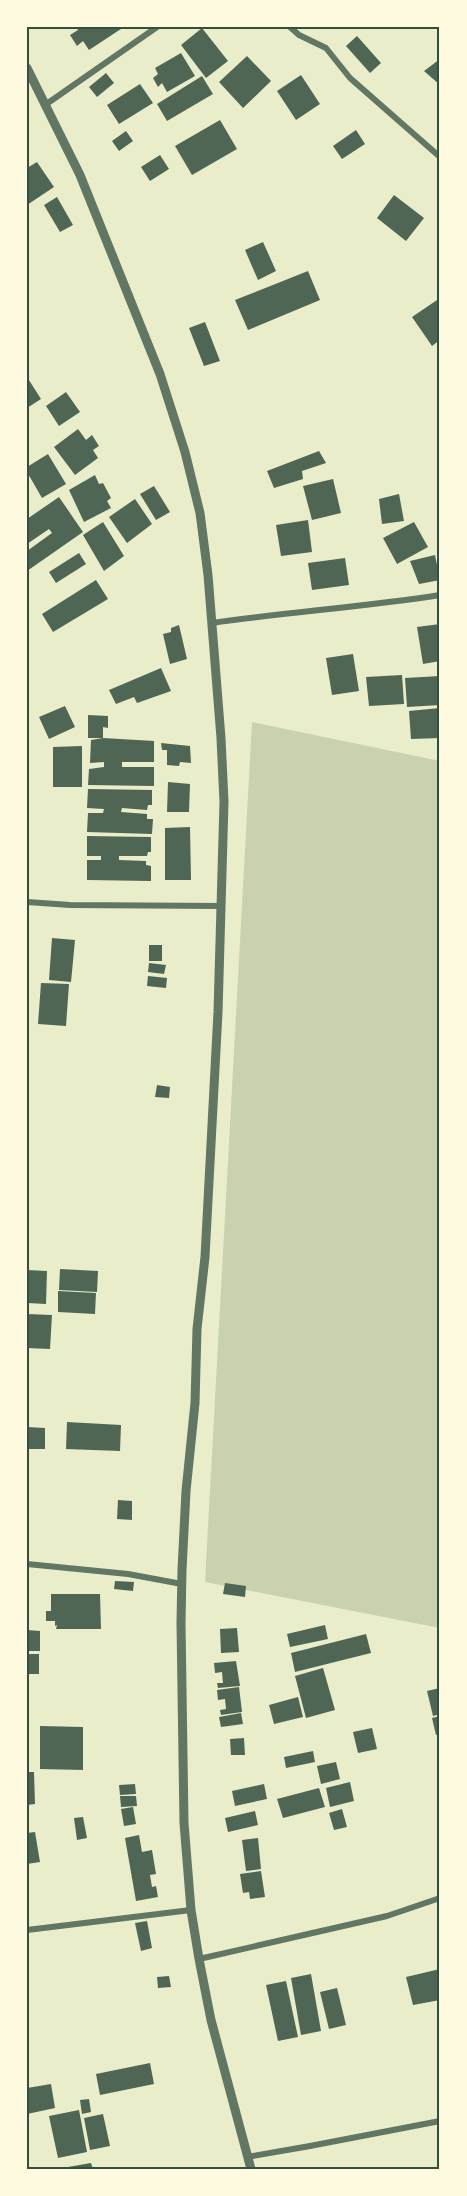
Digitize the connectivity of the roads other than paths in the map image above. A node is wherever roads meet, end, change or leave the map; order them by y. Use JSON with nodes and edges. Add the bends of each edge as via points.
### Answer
{"nodes":[{"id":1,"x":157,"y":27,"type":"edge"},
{"id":2,"x":290,"y":27,"type":"edge"},
{"id":3,"x":27,"y":68,"type":"edge"},
{"id":4,"x":45,"y":105,"type":"junction"},
{"id":5,"x":440,"y":157,"type":"edge"},
{"id":6,"x":440,"y":595,"type":"edge"},
{"id":7,"x":212,"y":623,"type":"junction"},
{"id":8,"x":27,"y":902,"type":"edge"},
{"id":9,"x":222,"y":906,"type":"junction"},
{"id":10,"x":27,"y":1564,"type":"edge"},
{"id":11,"x":182,"y":1584,"type":"junction"},
{"id":12,"x":440,"y":1898,"type":"edge"},
{"id":13,"x":191,"y":1910,"type":"junction"},
{"id":14,"x":27,"y":1930,"type":"edge"},
{"id":15,"x":199,"y":1959,"type":"junction"},
{"id":16,"x":440,"y":2121,"type":"edge"},
{"id":17,"x":247,"y":2157,"type":"junction"},
{"id":18,"x":251,"y":2169,"type":"edge"}],
"edges":[{"from":1,"to":4,"type":"street"},
{"from":2,"to":5,"type":"street","via":[[326,48],[350,78]]},
{"from":3,"to":4,"type":"street"},
{"from":4,"to":7,"type":"street","via":[[80,175],[124,284],[185,452],[200,513]]},
{"from":6,"to":7,"type":"street"},
{"from":7,"to":9,"type":"street","via":[[224,802]]},
{"from":8,"to":9,"type":"street"},
{"from":9,"to":11,"type":"street"},
{"from":10,"to":11,"type":"street","via":[[128,1574]]},
{"from":11,"to":13,"type":"street","via":[[184,1823]]},
{"from":12,"to":15,"type":"street","via":[[387,1916]]},
{"from":13,"to":14,"type":"street"},
{"from":13,"to":15,"type":"street"},
{"from":15,"to":17,"type":"street"},
{"from":16,"to":17,"type":"street"},
{"from":17,"to":18,"type":"street"}]}
